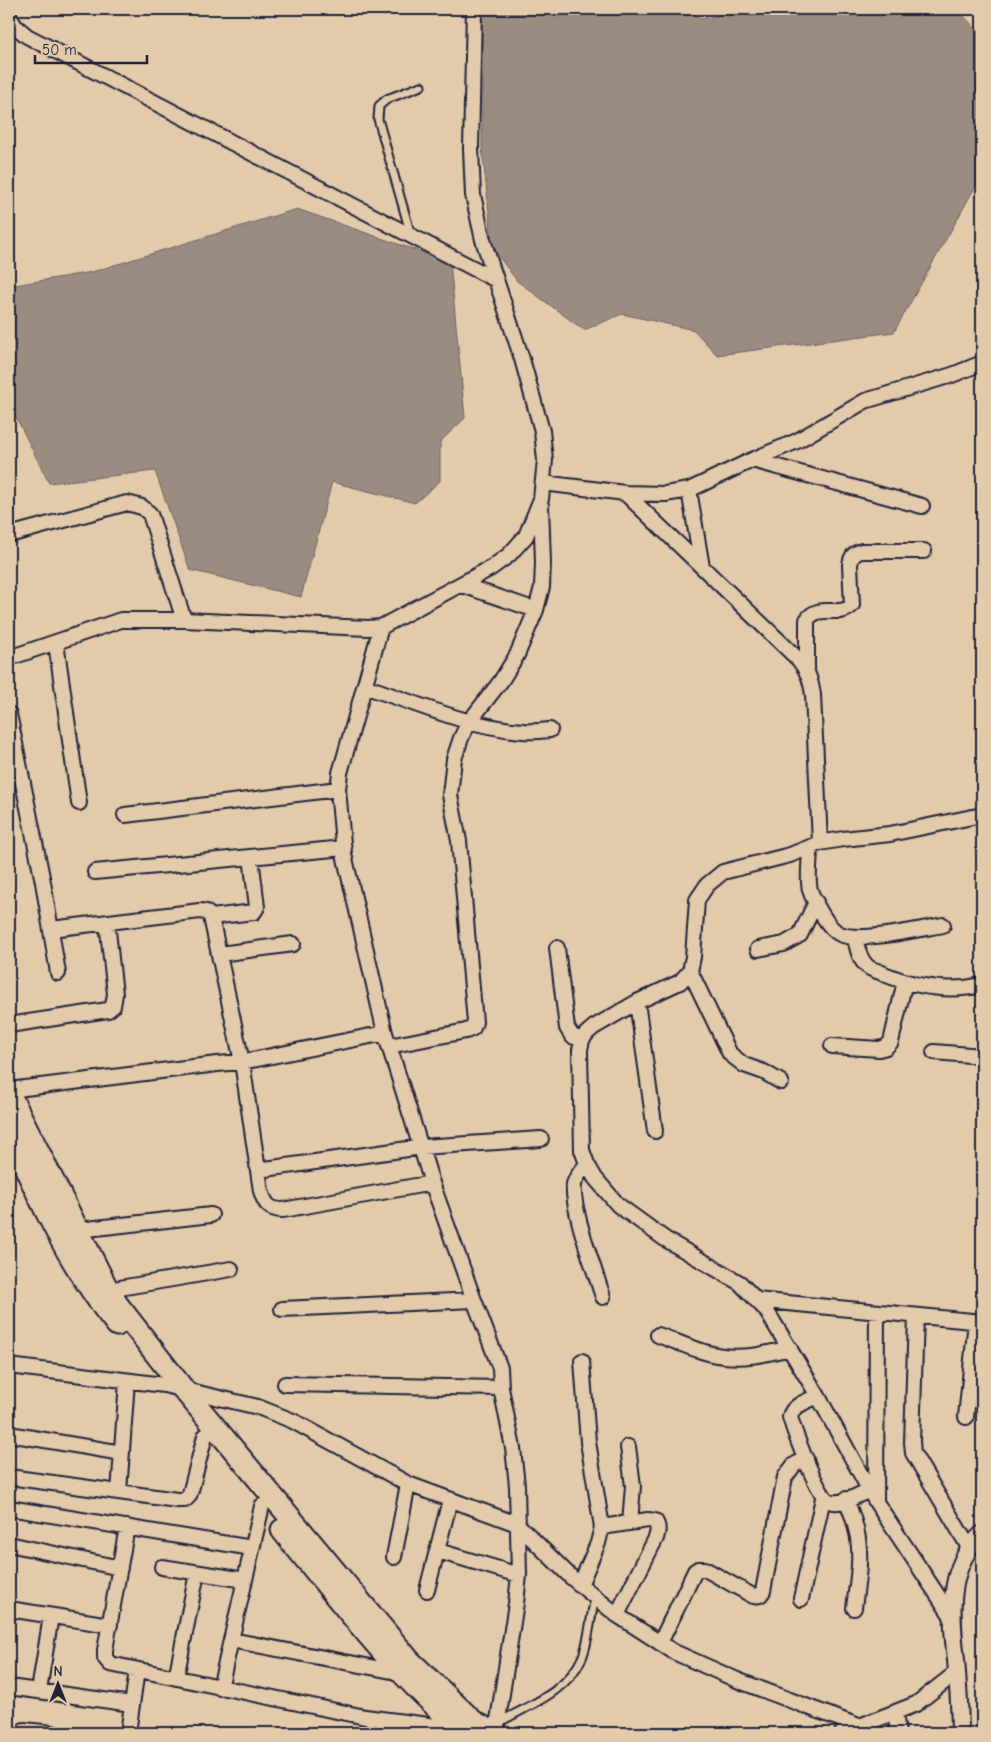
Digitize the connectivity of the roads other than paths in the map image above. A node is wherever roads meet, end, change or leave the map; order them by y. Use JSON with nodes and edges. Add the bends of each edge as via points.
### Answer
{"nodes":[{"id":1,"x":474,"y":9,"type":"edge"},
{"id":2,"x":9,"y":16,"type":"edge"},
{"id":3,"x":421,"y":86,"type":"dead end"},
{"id":4,"x":412,"y":238,"type":"junction"},
{"id":5,"x":496,"y":280,"type":"junction"},
{"id":6,"x":982,"y":363,"type":"edge"},
{"id":7,"x":752,"y":460,"type":"junction"},
{"id":8,"x":543,"y":483,"type":"junction"},
{"id":9,"x":689,"y":490,"type":"junction"},
{"id":10,"x":625,"y":493,"type":"junction"},
{"id":11,"x":541,"y":499,"type":"junction"},
{"id":12,"x":922,"y":506,"type":"dead end"},
{"id":13,"x":9,"y":535,"type":"edge"},
{"id":14,"x":924,"y":551,"type":"dead end"},
{"id":15,"x":702,"y":567,"type":"junction"},
{"id":16,"x":462,"y":585,"type":"junction"},
{"id":17,"x":536,"y":610,"type":"junction"},
{"id":18,"x":184,"y":620,"type":"junction"},
{"id":19,"x":381,"y":627,"type":"junction"},
{"id":20,"x":56,"y":643,"type":"junction"},
{"id":21,"x":9,"y":658,"type":"edge"},
{"id":22,"x":807,"y":670,"type":"junction"},
{"id":23,"x":364,"y":686,"type":"junction"},
{"id":24,"x":9,"y":714,"type":"edge"},
{"id":25,"x":469,"y":722,"type":"junction"},
{"id":26,"x":550,"y":730,"type":"dead end"},
{"id":27,"x":338,"y":789,"type":"junction"},
{"id":28,"x":79,"y":802,"type":"dead end"},
{"id":29,"x":125,"y":815,"type":"dead end"},
{"id":30,"x":982,"y":815,"type":"edge"},
{"id":31,"x":815,"y":845,"type":"junction"},
{"id":32,"x":344,"y":848,"type":"junction"},
{"id":33,"x":251,"y":857,"type":"junction"},
{"id":34,"x":95,"y":872,"type":"dead end"},
{"id":35,"x":816,"y":902,"type":"junction"},
{"id":36,"x":211,"y":917,"type":"junction"},
{"id":37,"x":107,"y":922,"type":"junction"},
{"id":38,"x":943,"y":925,"type":"dead end"},
{"id":39,"x":51,"y":929,"type":"junction"},
{"id":40,"x":855,"y":938,"type":"junction"},
{"id":41,"x":293,"y":944,"type":"dead end"},
{"id":42,"x":557,"y":948,"type":"dead end"},
{"id":43,"x":758,"y":949,"type":"dead end"},
{"id":44,"x":220,"y":954,"type":"junction"},
{"id":45,"x":690,"y":971,"type":"junction"},
{"id":46,"x":58,"y":973,"type":"dead end"},
{"id":47,"x":905,"y":981,"type":"junction"},
{"id":48,"x":982,"y":985,"type":"edge"},
{"id":49,"x":637,"y":1002,"type":"junction"},
{"id":50,"x":9,"y":1025,"type":"edge"},
{"id":51,"x":387,"y":1039,"type":"junction"},
{"id":52,"x":582,"y":1040,"type":"junction"},
{"id":53,"x":832,"y":1046,"type":"dead end"},
{"id":54,"x":934,"y":1052,"type":"dead end"},
{"id":55,"x":982,"y":1056,"type":"edge"},
{"id":56,"x":242,"y":1062,"type":"junction"},
{"id":57,"x":780,"y":1082,"type":"dead end"},
{"id":58,"x":9,"y":1092,"type":"edge"},
{"id":59,"x":9,"y":1132,"type":"edge"},
{"id":60,"x":655,"y":1132,"type":"dead end"},
{"id":61,"x":541,"y":1139,"type":"dead end"},
{"id":62,"x":422,"y":1147,"type":"junction"},
{"id":63,"x":587,"y":1164,"type":"junction"},
{"id":64,"x":258,"y":1170,"type":"junction"},
{"id":65,"x":432,"y":1183,"type":"junction"},
{"id":66,"x":211,"y":1215,"type":"dead end"},
{"id":67,"x":78,"y":1230,"type":"junction"},
{"id":68,"x":231,"y":1270,"type":"dead end"},
{"id":69,"x":108,"y":1290,"type":"junction"},
{"id":70,"x":604,"y":1297,"type":"dead end"},
{"id":71,"x":474,"y":1300,"type":"junction"},
{"id":72,"x":756,"y":1300,"type":"junction"},
{"id":73,"x":282,"y":1309,"type":"dead end"},
{"id":74,"x":877,"y":1312,"type":"junction"},
{"id":75,"x":916,"y":1316,"type":"junction"},
{"id":76,"x":979,"y":1322,"type":"edge"},
{"id":77,"x":658,"y":1334,"type":"dead end"},
{"id":78,"x":790,"y":1348,"type":"junction"},
{"id":79,"x":582,"y":1361,"type":"dead end"},
{"id":80,"x":9,"y":1366,"type":"edge"},
{"id":81,"x":127,"y":1381,"type":"junction"},
{"id":82,"x":285,"y":1384,"type":"dead end"},
{"id":83,"x":174,"y":1388,"type":"junction"},
{"id":84,"x":501,"y":1388,"type":"junction"},
{"id":85,"x":818,"y":1396,"type":"junction"},
{"id":86,"x":966,"y":1417,"type":"dead end"},
{"id":87,"x":9,"y":1434,"type":"edge"},
{"id":88,"x":205,"y":1436,"type":"junction"},
{"id":89,"x":628,"y":1447,"type":"dead end"},
{"id":90,"x":122,"y":1453,"type":"junction"},
{"id":91,"x":806,"y":1459,"type":"junction"},
{"id":92,"x":9,"y":1477,"type":"edge"},
{"id":93,"x":408,"y":1484,"type":"junction"},
{"id":94,"x":119,"y":1492,"type":"junction"},
{"id":95,"x":873,"y":1496,"type":"junction"},
{"id":96,"x":823,"y":1498,"type":"junction"},
{"id":97,"x":450,"y":1500,"type":"junction"},
{"id":98,"x":846,"y":1500,"type":"junction"},
{"id":99,"x":262,"y":1506,"type":"junction"},
{"id":100,"x":9,"y":1508,"type":"edge"},
{"id":101,"x":630,"y":1523,"type":"junction"},
{"id":102,"x":517,"y":1524,"type":"junction"},
{"id":103,"x":126,"y":1527,"type":"junction"},
{"id":104,"x":602,"y":1527,"type":"junction"},
{"id":105,"x":982,"y":1534,"type":"edge"},
{"id":106,"x":9,"y":1544,"type":"edge"},
{"id":107,"x":252,"y":1548,"type":"junction"},
{"id":108,"x":970,"y":1548,"type":"junction"},
{"id":109,"x":438,"y":1551,"type":"junction"},
{"id":110,"x":394,"y":1557,"type":"dead end"},
{"id":111,"x":162,"y":1567,"type":"dead end"},
{"id":112,"x":120,"y":1568,"type":"junction"},
{"id":113,"x":197,"y":1573,"type":"junction"},
{"id":114,"x":519,"y":1575,"type":"junction"},
{"id":115,"x":245,"y":1580,"type":"junction"},
{"id":116,"x":580,"y":1585,"type":"junction"},
{"id":117,"x":427,"y":1590,"type":"dead end"},
{"id":118,"x":595,"y":1597,"type":"junction"},
{"id":119,"x":801,"y":1599,"type":"dead end"},
{"id":120,"x":854,"y":1608,"type":"dead end"},
{"id":121,"x":9,"y":1609,"type":"edge"},
{"id":122,"x":617,"y":1615,"type":"junction"},
{"id":123,"x":51,"y":1616,"type":"junction"},
{"id":124,"x":952,"y":1617,"type":"junction"},
{"id":125,"x":110,"y":1625,"type":"junction"},
{"id":126,"x":231,"y":1640,"type":"junction"},
{"id":127,"x":660,"y":1643,"type":"junction"},
{"id":128,"x":137,"y":1670,"type":"junction"},
{"id":129,"x":957,"y":1672,"type":"junction"},
{"id":130,"x":402,"y":1673,"type":"junction"},
{"id":131,"x":176,"y":1678,"type":"junction"},
{"id":132,"x":9,"y":1687,"type":"edge"},
{"id":133,"x":220,"y":1688,"type":"junction"},
{"id":134,"x":39,"y":1691,"type":"junction"},
{"id":135,"x":132,"y":1704,"type":"junction"},
{"id":136,"x":895,"y":1713,"type":"junction"},
{"id":137,"x":384,"y":1719,"type":"junction"},
{"id":138,"x":861,"y":1727,"type":"junction"},
{"id":139,"x":24,"y":1730,"type":"dead end"},
{"id":140,"x":496,"y":1730,"type":"edge"},
{"id":141,"x":463,"y":1731,"type":"edge"},
{"id":142,"x":52,"y":1733,"type":"edge"},
{"id":143,"x":128,"y":1733,"type":"edge"},
{"id":144,"x":381,"y":1733,"type":"edge"},
{"id":145,"x":842,"y":1733,"type":"edge"},
{"id":146,"x":898,"y":1733,"type":"edge"},
{"id":147,"x":960,"y":1733,"type":"edge"}],
"edges":[{"from":1,"to":5,"type":"street","via":[[473,195]]},
{"from":2,"to":4,"type":"street","via":[[27,36]]},
{"from":3,"to":4,"type":"lane","via":[[387,99],[379,106],[378,119]]},
{"from":4,"to":5,"type":"street"},
{"from":5,"to":8,"type":"street","via":[[542,431]]},
{"from":6,"to":7,"type":"street","via":[[866,401],[797,441]]},
{"from":7,"to":9,"type":"street"},
{"from":7,"to":12,"type":"street"},
{"from":8,"to":10,"type":"street"},
{"from":8,"to":11,"type":"street"},
{"from":9,"to":10,"type":"street","via":[[665,494]]},
{"from":9,"to":15,"type":"street"},
{"from":10,"to":15,"type":"street"},
{"from":11,"to":16,"type":"street","via":[[521,543],[492,568]]},
{"from":11,"to":17,"type":"street","via":[[542,587]]},
{"from":13,"to":18,"type":"street","via":[[126,503],[142,506],[150,514]]},
{"from":14,"to":22,"type":"street","via":[[855,553],[850,565],[852,605],[849,609],[818,611],[807,620]]},
{"from":15,"to":22,"type":"street"},
{"from":16,"to":17,"type":"street"},
{"from":16,"to":19,"type":"street"},
{"from":17,"to":25,"type":"street","via":[[501,681]]},
{"from":18,"to":19,"type":"street"},
{"from":18,"to":20,"type":"street","via":[[121,620]]},
{"from":19,"to":23,"type":"street"},
{"from":20,"to":21,"type":"street"},
{"from":20,"to":28,"type":"street"},
{"from":22,"to":31,"type":"street","via":[[813,695]]},
{"from":23,"to":25,"type":"street"},
{"from":23,"to":27,"type":"street"},
{"from":24,"to":39,"type":"street"},
{"from":25,"to":26,"type":"street","via":[[525,732]]},
{"from":25,"to":51,"type":"street","via":[[454,759],[450,795],[459,841],[475,1022],[466,1030]]},
{"from":27,"to":29,"type":"street"},
{"from":27,"to":32,"type":"street"},
{"from":30,"to":31,"type":"street"},
{"from":31,"to":35,"type":"street","via":[[810,889]]},
{"from":31,"to":45,"type":"street","via":[[790,855],[723,872],[707,885],[697,900]]},
{"from":32,"to":33,"type":"street"},
{"from":32,"to":51,"type":"street"},
{"from":33,"to":34,"type":"street"},
{"from":33,"to":36,"type":"street","via":[[257,907],[254,912]]},
{"from":35,"to":40,"type":"street","via":[[830,926],[840,934]]},
{"from":35,"to":43,"type":"street","via":[[800,935],[784,944]]},
{"from":36,"to":37,"type":"street","via":[[200,911]]},
{"from":36,"to":44,"type":"street"},
{"from":37,"to":39,"type":"street"},
{"from":37,"to":50,"type":"street","via":[[115,994],[113,1006],[108,1010]]},
{"from":38,"to":40,"type":"street"},
{"from":39,"to":46,"type":"street"},
{"from":40,"to":47,"type":"street","via":[[859,954],[868,967]]},
{"from":41,"to":44,"type":"street"},
{"from":42,"to":52,"type":"street","via":[[567,1028],[572,1036]]},
{"from":44,"to":56,"type":"street"},
{"from":45,"to":49,"type":"street","via":[[680,982]]},
{"from":45,"to":57,"type":"street","via":[[730,1054],[744,1065]]},
{"from":47,"to":48,"type":"street","via":[[930,988],[965,989]]},
{"from":47,"to":53,"type":"street","via":[[891,1042],[886,1048]]},
{"from":49,"to":52,"type":"street","via":[[594,1027]]},
{"from":49,"to":60,"type":"street"},
{"from":51,"to":56,"type":"street"},
{"from":51,"to":62,"type":"street"},
{"from":52,"to":63,"type":"street","via":[[581,1137]]},
{"from":54,"to":55,"type":"street"},
{"from":56,"to":58,"type":"street"},
{"from":56,"to":64,"type":"street"},
{"from":58,"to":67,"type":"main road"},
{"from":59,"to":83,"type":"main road","via":[[42,1206],[94,1297]]},
{"from":61,"to":62,"type":"street"},
{"from":62,"to":64,"type":"street"},
{"from":62,"to":65,"type":"street"},
{"from":63,"to":70,"type":"street","via":[[574,1184],[576,1201]]},
{"from":63,"to":72,"type":"street","via":[[618,1205],[665,1239],[740,1283]]},
{"from":64,"to":65,"type":"street","via":[[264,1200],[276,1210]]},
{"from":65,"to":71,"type":"street"},
{"from":66,"to":67,"type":"street"},
{"from":67,"to":69,"type":"main road"},
{"from":68,"to":69,"type":"street"},
{"from":69,"to":83,"type":"main road"},
{"from":71,"to":73,"type":"street"},
{"from":71,"to":84,"type":"street","via":[[500,1368]]},
{"from":72,"to":74,"type":"street"},
{"from":72,"to":78,"type":"street"},
{"from":74,"to":75,"type":"street"},
{"from":74,"to":95,"type":"street"},
{"from":75,"to":76,"type":"street"},
{"from":75,"to":108,"type":"street","via":[[913,1453]]},
{"from":76,"to":86,"type":"street"},
{"from":77,"to":78,"type":"street","via":[[715,1355],[735,1358]]},
{"from":78,"to":85,"type":"street"},
{"from":79,"to":104,"type":"street","via":[[588,1442]]},
{"from":80,"to":81,"type":"street"},
{"from":81,"to":83,"type":"street"},
{"from":81,"to":90,"type":"street"},
{"from":82,"to":84,"type":"street"},
{"from":83,"to":88,"type":"main road"},
{"from":83,"to":93,"type":"street","via":[[258,1407],[293,1421]]},
{"from":83,"to":140,"type":"main road","via":[[409,1660],[473,1722]]},
{"from":84,"to":102,"type":"street","via":[[514,1448]]},
{"from":85,"to":91,"type":"street","via":[[791,1411],[790,1417]]},
{"from":85,"to":95,"type":"street"},
{"from":87,"to":90,"type":"street"},
{"from":88,"to":94,"type":"street","via":[[191,1490],[185,1500]]},
{"from":88,"to":99,"type":"main road"},
{"from":89,"to":101,"type":"street","via":[[633,1486]]},
{"from":90,"to":94,"type":"street"},
{"from":91,"to":96,"type":"street"},
{"from":91,"to":127,"type":"street","via":[[789,1469],[785,1476],[760,1595],[753,1596],[705,1569],[698,1569]]},
{"from":92,"to":94,"type":"street"},
{"from":93,"to":97,"type":"street"},
{"from":93,"to":110,"type":"street"},
{"from":95,"to":98,"type":"street"},
{"from":95,"to":124,"type":"street"},
{"from":96,"to":98,"type":"street","via":[[830,1502]]},
{"from":96,"to":119,"type":"street"},
{"from":97,"to":102,"type":"street"},
{"from":97,"to":109,"type":"street"},
{"from":98,"to":120,"type":"street","via":[[859,1548]]},
{"from":99,"to":107,"type":"street"},
{"from":99,"to":130,"type":"main road"},
{"from":100,"to":103,"type":"street"},
{"from":101,"to":104,"type":"street"},
{"from":101,"to":122,"type":"street","via":[[655,1521],[659,1530]]},
{"from":102,"to":114,"type":"street"},
{"from":102,"to":116,"type":"street"},
{"from":103,"to":107,"type":"street"},
{"from":103,"to":112,"type":"street"},
{"from":104,"to":116,"type":"street"},
{"from":105,"to":108,"type":"street"},
{"from":106,"to":112,"type":"street"},
{"from":107,"to":115,"type":"street"},
{"from":108,"to":124,"type":"street","via":[[958,1570],[953,1589]]},
{"from":109,"to":114,"type":"street"},
{"from":109,"to":117,"type":"street"},
{"from":111,"to":113,"type":"street"},
{"from":112,"to":125,"type":"street"},
{"from":113,"to":115,"type":"street"},
{"from":113,"to":131,"type":"street"},
{"from":114,"to":140,"type":"street"},
{"from":115,"to":126,"type":"street"},
{"from":116,"to":118,"type":"street"},
{"from":118,"to":122,"type":"street"},
{"from":118,"to":140,"type":"lane","via":[[583,1656],[573,1675],[560,1688]]},
{"from":121,"to":123,"type":"street"},
{"from":122,"to":127,"type":"street"},
{"from":123,"to":125,"type":"street"},
{"from":123,"to":134,"type":"street"},
{"from":124,"to":129,"type":"street"},
{"from":125,"to":128,"type":"street","via":[[104,1658],[110,1664]]},
{"from":126,"to":130,"type":"street"},
{"from":126,"to":133,"type":"street"},
{"from":127,"to":138,"type":"street","via":[[738,1680]]},
{"from":128,"to":131,"type":"street"},
{"from":128,"to":135,"type":"street"},
{"from":129,"to":136,"type":"street","via":[[916,1704]]},
{"from":129,"to":147,"type":"street"},
{"from":130,"to":141,"type":"main road","via":[[439,1712]]},
{"from":131,"to":133,"type":"street"},
{"from":132,"to":134,"type":"street"},
{"from":133,"to":137,"type":"street"},
{"from":134,"to":135,"type":"street"},
{"from":135,"to":143,"type":"street"},
{"from":136,"to":138,"type":"street"},
{"from":136,"to":146,"type":"street"},
{"from":137,"to":141,"type":"street"},
{"from":137,"to":144,"type":"lane"},
{"from":138,"to":145,"type":"street"},
{"from":139,"to":142,"type":"street"}]}
